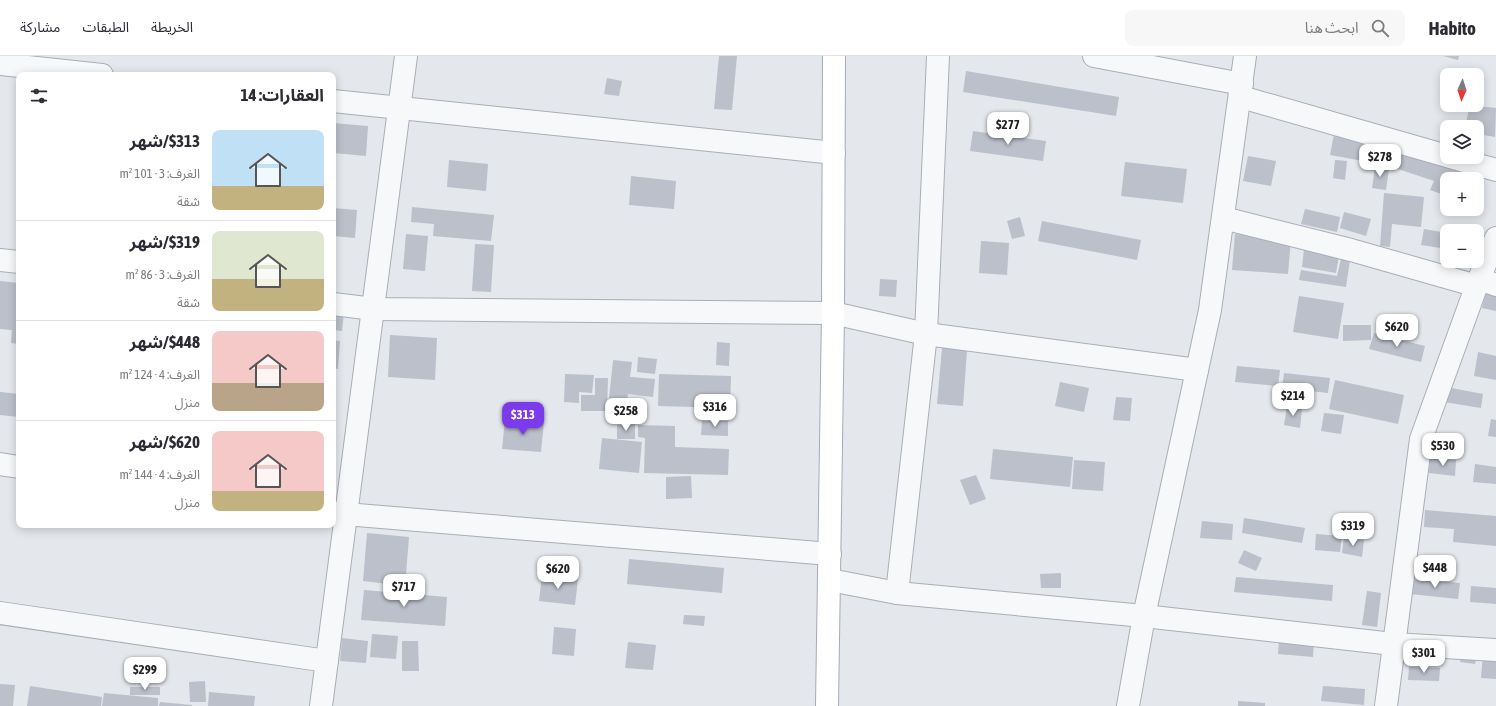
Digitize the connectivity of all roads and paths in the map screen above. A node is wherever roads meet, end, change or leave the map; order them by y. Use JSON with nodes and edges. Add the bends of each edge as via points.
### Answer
{"nodes":[{"id":1,"x":406,"y":56,"type":"edge"},
{"id":2,"x":834,"y":56,"type":"edge"},
{"id":3,"x":938,"y":56,"type":"edge"},
{"id":4,"x":1094,"y":56,"type":"edge"},
{"id":5,"x":1245,"y":56,"type":"edge"},
{"id":6,"x":0,"y":64,"type":"edge"},
{"id":7,"x":74,"y":72,"type":"edge"},
{"id":8,"x":1241,"y":91,"type":"junction"},
{"id":9,"x":336,"y":101,"type":"edge"},
{"id":10,"x":399,"y":108,"type":"junction"},
{"id":11,"x":834,"y":153,"type":"junction"},
{"id":12,"x":1440,"y":154,"type":"edge"},
{"id":13,"x":1475,"y":164,"type":"edge"},
{"id":14,"x":1496,"y":170,"type":"edge"},
{"id":15,"x":1223,"y":218,"type":"junction"},
{"id":16,"x":1496,"y":238,"type":"edge"},
{"id":17,"x":0,"y":260,"type":"edge"},
{"id":18,"x":16,"y":262,"type":"edge"},
{"id":19,"x":1484,"y":284,"type":"edge"},
{"id":20,"x":336,"y":304,"type":"edge"},
{"id":21,"x":374,"y":309,"type":"junction"},
{"id":22,"x":833,"y":313,"type":"junction"},
{"id":23,"x":926,"y":334,"type":"junction"},
{"id":24,"x":1197,"y":370,"type":"junction"},
{"id":25,"x":0,"y":464,"type":"edge"},
{"id":26,"x":16,"y":467,"type":"edge"},
{"id":27,"x":340,"y":514,"type":"edge"},
{"id":28,"x":830,"y":554,"type":"junction"},
{"id":29,"x":830,"y":580,"type":"junction"},
{"id":30,"x":897,"y":593,"type":"junction"},
{"id":31,"x":0,"y":613,"type":"edge"},
{"id":32,"x":1144,"y":616,"type":"junction"},
{"id":33,"x":1393,"y":644,"type":"junction"},
{"id":34,"x":1496,"y":650,"type":"edge"},
{"id":35,"x":327,"y":662,"type":"junction"},
{"id":36,"x":328,"y":706,"type":"edge"},
{"id":37,"x":827,"y":706,"type":"edge"},
{"id":38,"x":1128,"y":706,"type":"edge"},
{"id":39,"x":1386,"y":706,"type":"edge"}],
"edges":[{"from":1,"to":10,"type":"street"},
{"from":2,"to":11,"type":"main road"},
{"from":3,"to":23,"type":"street"},
{"from":4,"to":8,"type":"street"},
{"from":5,"to":8,"type":"street"},
{"from":6,"to":7,"type":"street"},
{"from":8,"to":12,"type":"street"},
{"from":8,"to":15,"type":"street"},
{"from":9,"to":10,"type":"street"},
{"from":10,"to":11,"type":"street"},
{"from":10,"to":21,"type":"street"},
{"from":11,"to":22,"type":"main road"},
{"from":13,"to":14,"type":"street"},
{"from":15,"to":19,"type":"street"},
{"from":15,"to":24,"type":"street","via":[[1210,310]]},
{"from":16,"to":19,"type":"street"},
{"from":17,"to":18,"type":"street"},
{"from":19,"to":33,"type":"street","via":[[1421,439]]},
{"from":20,"to":21,"type":"street"},
{"from":21,"to":22,"type":"street"},
{"from":21,"to":27,"type":"street"},
{"from":22,"to":23,"type":"street"},
{"from":22,"to":28,"type":"main road"},
{"from":23,"to":24,"type":"street"},
{"from":23,"to":30,"type":"street"},
{"from":24,"to":32,"type":"street"},
{"from":25,"to":26,"type":"street"},
{"from":27,"to":28,"type":"street"},
{"from":27,"to":35,"type":"street"},
{"from":28,"to":29,"type":"main road"},
{"from":29,"to":30,"type":"street"},
{"from":29,"to":37,"type":"main road"},
{"from":30,"to":32,"type":"street"},
{"from":31,"to":35,"type":"street"},
{"from":32,"to":33,"type":"street"},
{"from":32,"to":38,"type":"street"},
{"from":33,"to":34,"type":"street"},
{"from":33,"to":39,"type":"street"},
{"from":35,"to":36,"type":"street"}]}
